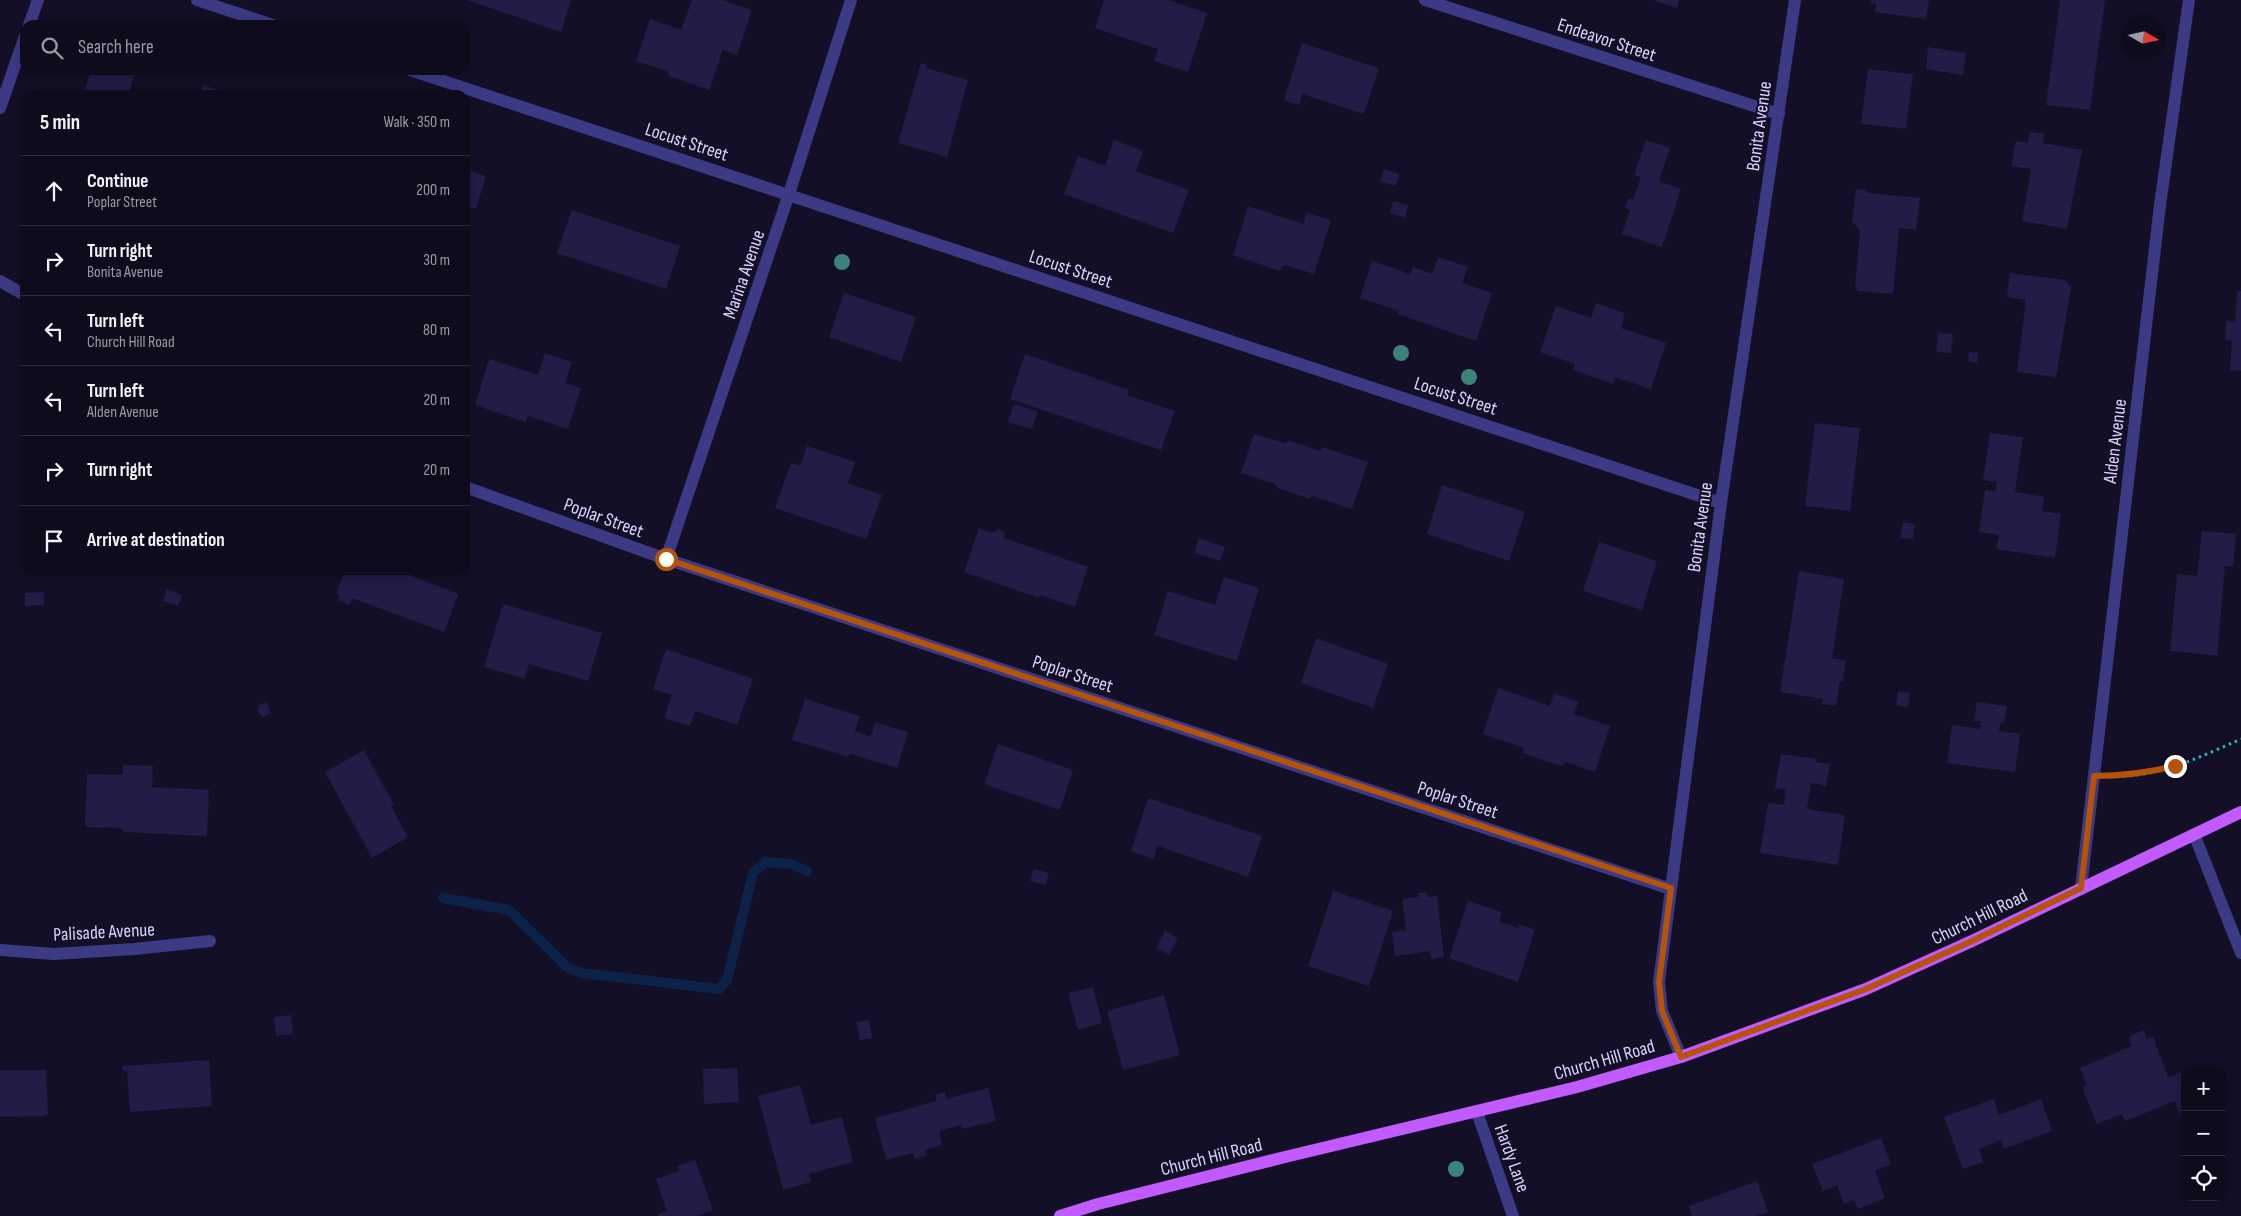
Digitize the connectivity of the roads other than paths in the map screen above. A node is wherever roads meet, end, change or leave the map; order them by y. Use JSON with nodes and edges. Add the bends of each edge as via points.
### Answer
{"nodes":[{"id":1,"x":38,"y":0,"type":"edge"},
{"id":2,"x":197,"y":0,"type":"edge"},
{"id":3,"x":850,"y":0,"type":"edge"},
{"id":4,"x":1425,"y":0,"type":"edge"},
{"id":5,"x":1795,"y":0,"type":"edge"},
{"id":6,"x":2189,"y":0,"type":"edge"},
{"id":7,"x":31,"y":20,"type":"edge"},
{"id":8,"x":258,"y":20,"type":"edge"},
{"id":9,"x":20,"y":50,"type":"edge"},
{"id":10,"x":425,"y":75,"type":"edge"},
{"id":11,"x":0,"y":108,"type":"edge"},
{"id":12,"x":1778,"y":114,"type":"junction"},
{"id":13,"x":789,"y":194,"type":"junction"},
{"id":14,"x":0,"y":282,"type":"edge"},
{"id":15,"x":20,"y":292,"type":"edge"},
{"id":16,"x":470,"y":489,"type":"edge"},
{"id":17,"x":1720,"y":503,"type":"junction"},
{"id":18,"x":666,"y":559,"type":"junction"},
{"id":19,"x":2241,"y":812,"type":"edge"},
{"id":20,"x":2194,"y":834,"type":"junction"},
{"id":21,"x":1671,"y":888,"type":"junction"},
{"id":22,"x":2081,"y":888,"type":"junction"},
{"id":23,"x":210,"y":941,"type":"dead end"},
{"id":24,"x":0,"y":950,"type":"edge"},
{"id":25,"x":2241,"y":953,"type":"edge"},
{"id":26,"x":1681,"y":1057,"type":"junction"},
{"id":27,"x":1476,"y":1112,"type":"junction"},
{"id":28,"x":1060,"y":1216,"type":"edge"},
{"id":29,"x":1513,"y":1216,"type":"edge"}],
"edges":[{"from":1,"to":7,"type":"street"},
{"from":2,"to":8,"type":"street"},
{"from":3,"to":13,"type":"street","name":"Marina Avenue"},
{"from":4,"to":12,"type":"street","name":"Endeavor Street"},
{"from":5,"to":12,"type":"street","name":"Bonita Avenue"},
{"from":6,"to":22,"type":"street","name":"Alden Avenue","via":[[2160,205]]},
{"from":9,"to":11,"type":"street"},
{"from":10,"to":13,"type":"street","name":"Locust Street"},
{"from":12,"to":17,"type":"street","name":"Bonita Avenue"},
{"from":13,"to":17,"type":"street","name":"Locust Street"},
{"from":13,"to":18,"type":"street","name":"Marina Avenue"},
{"from":14,"to":15,"type":"street"},
{"from":16,"to":18,"type":"street","name":"Poplar Street"},
{"from":17,"to":21,"type":"street","name":"Bonita Avenue"},
{"from":18,"to":21,"type":"street","name":"Poplar Street"},
{"from":19,"to":20,"type":"main road","name":"Church Hill Road"},
{"from":20,"to":22,"type":"main road","name":"Church Hill Road"},
{"from":20,"to":25,"type":"street"},
{"from":21,"to":26,"type":"street","name":"Bonita Avenue","via":[[1659,982],[1662,1011]]},
{"from":22,"to":26,"type":"main road","name":"Church Hill Road","via":[[1866,989]]},
{"from":23,"to":24,"type":"street","name":"Palisade Avenue","via":[[54,954]]},
{"from":26,"to":27,"type":"main road","name":"Church Hill Road"},
{"from":27,"to":28,"type":"main road","name":"Church Hill Road"},
{"from":27,"to":29,"type":"street","name":"Hardy Lane"}]}
